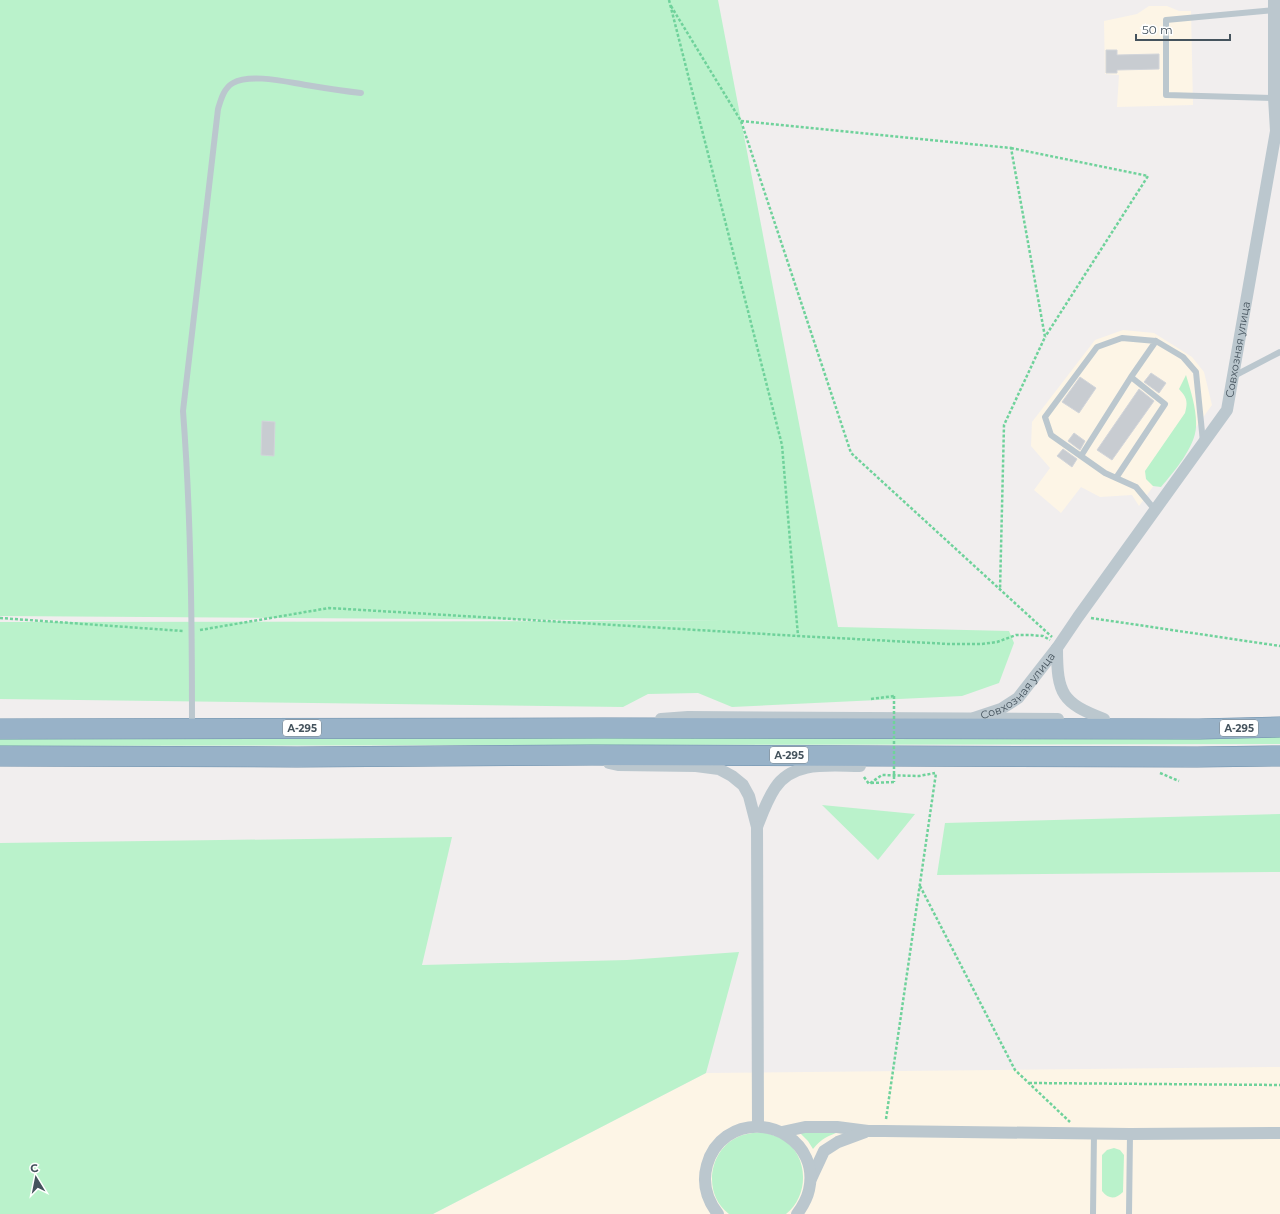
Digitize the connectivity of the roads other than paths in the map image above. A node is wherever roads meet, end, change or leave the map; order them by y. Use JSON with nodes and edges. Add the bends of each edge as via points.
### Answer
{"nodes":[{"id":1,"x":1274,"y":5,"type":"edge"},
{"id":2,"x":361,"y":93,"type":"dead end"},
{"id":3,"x":1274,"y":98,"type":"junction"},
{"id":4,"x":1156,"y":341,"type":"junction"},
{"id":5,"x":1280,"y":352,"type":"edge"},
{"id":6,"x":1234,"y":376,"type":"junction"},
{"id":7,"x":1131,"y":377,"type":"junction"},
{"id":8,"x":1203,"y":443,"type":"junction"},
{"id":9,"x":1081,"y":456,"type":"junction"},
{"id":10,"x":1116,"y":478,"type":"junction"},
{"id":11,"x":1155,"y":510,"type":"junction"},
{"id":12,"x":1059,"y":646,"type":"junction"},
{"id":13,"x":974,"y":718,"type":"junction"},
{"id":14,"x":1104,"y":720,"type":"junction"},
{"id":15,"x":192,"y":728,"type":"junction"},
{"id":16,"x":604,"y":728,"type":"junction"},
{"id":17,"x":1280,"y":728,"type":"edge"},
{"id":18,"x":1199,"y":729,"type":"junction"},
{"id":19,"x":0,"y":730,"type":"edge"},
{"id":20,"x":592,"y":755,"type":"junction"},
{"id":21,"x":0,"y":756,"type":"edge"},
{"id":22,"x":1280,"y":756,"type":"edge"},
{"id":23,"x":938,"y":767,"type":"junction"},
{"id":24,"x":757,"y":827,"type":"junction"},
{"id":25,"x":758,"y":1126,"type":"junction"},
{"id":26,"x":868,"y":1131,"type":"junction"},
{"id":27,"x":782,"y":1132,"type":"junction"},
{"id":28,"x":1088,"y":1133,"type":"junction"},
{"id":29,"x":1130,"y":1134,"type":"junction"},
{"id":30,"x":1280,"y":1134,"type":"edge"},
{"id":31,"x":810,"y":1180,"type":"junction"},
{"id":32,"x":801,"y":1212,"type":"edge"},
{"id":33,"x":718,"y":1214,"type":"edge"},
{"id":34,"x":1093,"y":1214,"type":"edge"},
{"id":35,"x":1129,"y":1214,"type":"edge"}],
"edges":[{"from":1,"to":3,"type":"street","name":"Совхозная улица"},
{"from":1,"to":3,"type":"lane","via":[[1166,20],[1166,95]]},
{"from":2,"to":15,"type":"lane","via":[[262,78],[244,79],[228,87],[218,108],[183,411],[187,459],[192,632]]},
{"from":3,"to":6,"type":"street","name":"Совхозная улица","via":[[1276,131]]},
{"from":4,"to":7,"type":"lane"},
{"from":4,"to":8,"type":"lane","via":[[1183,357],[1196,372]]},
{"from":4,"to":9,"type":"lane","via":[[1122,338],[1097,347],[1045,417],[1051,435]]},
{"from":5,"to":6,"type":"lane"},
{"from":6,"to":8,"type":"street","name":"Совхозная улица","via":[[1227,410]]},
{"from":7,"to":9,"type":"lane"},
{"from":7,"to":10,"type":"lane","via":[[1165,404]]},
{"from":8,"to":11,"type":"street","name":"Совхозная улица"},
{"from":9,"to":10,"type":"lane"},
{"from":10,"to":11,"type":"lane","via":[[1136,487]]},
{"from":11,"to":12,"type":"street","name":"Совхозная улица"},
{"from":12,"to":13,"type":"street","name":"Совхозная улица","via":[[1018,698],[1001,709]]},
{"from":12,"to":14,"type":"street","name":"Совхозная улица","via":[[1057,670],[1064,694],[1072,704],[1084,712]]},
{"from":13,"to":14,"type":"street","number":"А-295"},
{"from":13,"to":16,"type":"street","number":"А-295","via":[[688,717],[645,720]]},
{"from":14,"to":18,"type":"street","number":"А-295","via":[[1161,720],[1180,722]]},
{"from":15,"to":16,"type":"highway","number":"А-295"},
{"from":15,"to":19,"type":"highway","number":"А-295"},
{"from":16,"to":18,"type":"highway","number":"А-295"},
{"from":17,"to":18,"type":"highway","number":"А-295"},
{"from":20,"to":21,"type":"highway","number":"А-295"},
{"from":20,"to":23,"type":"highway","number":"А-295"},
{"from":20,"to":24,"type":"street","via":[[602,761],[618,765],[696,766],[719,769],[743,785],[749,796]]},
{"from":22,"to":23,"type":"highway","number":"А-295"},
{"from":23,"to":24,"type":"street","via":[[912,764],[817,766],[801,769],[789,774],[776,786]]},
{"from":24,"to":25,"type":"street"},
{"from":25,"to":27,"type":"street"},
{"from":25,"to":33,"type":"street","via":[[733,1132],[723,1139],[709,1159],[705,1183],[707,1195]]},
{"from":26,"to":27,"type":"street","via":[[837,1127],[805,1127]]},
{"from":26,"to":28,"type":"street"},
{"from":26,"to":31,"type":"street","via":[[838,1142],[824,1151]]},
{"from":27,"to":31,"type":"street","via":[[803,1152],[810,1170]]},
{"from":28,"to":29,"type":"street"},
{"from":28,"to":34,"type":"lane"},
{"from":29,"to":30,"type":"street"},
{"from":29,"to":35,"type":"lane"},
{"from":31,"to":32,"type":"street","via":[[810,1189]]}]}
